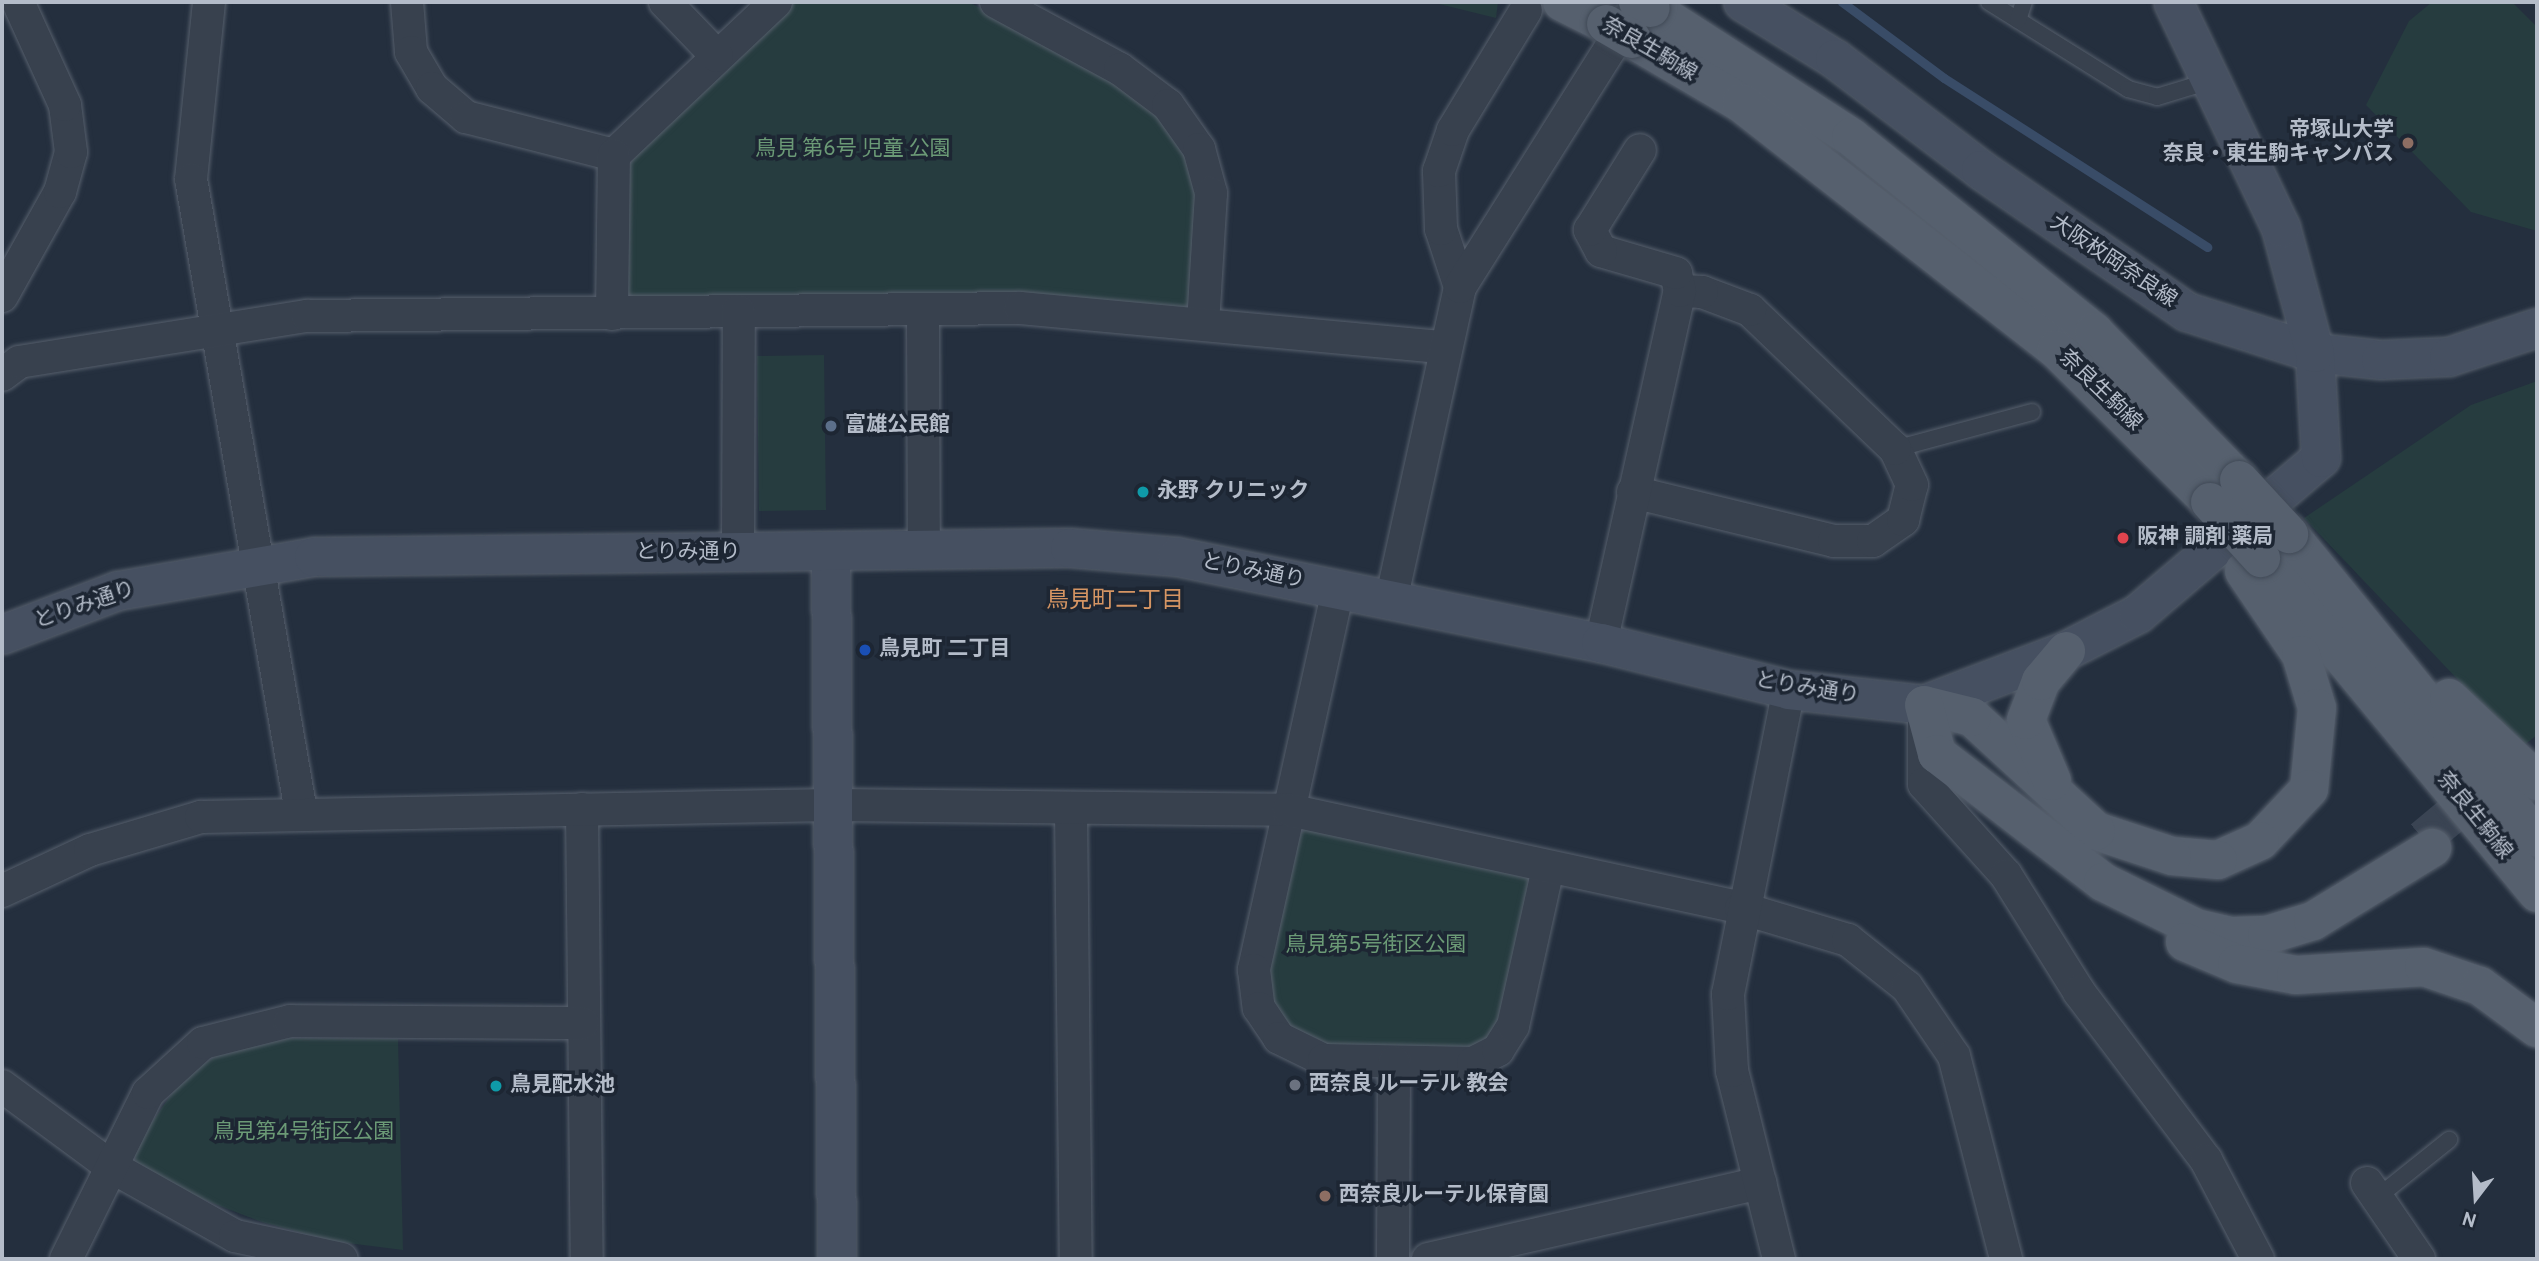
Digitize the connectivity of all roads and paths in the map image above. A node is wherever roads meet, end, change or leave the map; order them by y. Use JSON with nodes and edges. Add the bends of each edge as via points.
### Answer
{"nodes":[{"id":1,"x":18,"y":2,"type":"edge"},
{"id":2,"x":209,"y":2,"type":"edge"},
{"id":3,"x":407,"y":2,"type":"edge"},
{"id":4,"x":665,"y":2,"type":"edge"},
{"id":5,"x":776,"y":2,"type":"edge"},
{"id":6,"x":996,"y":2,"type":"edge"},
{"id":7,"x":1743,"y":2,"type":"edge"},
{"id":8,"x":1989,"y":2,"type":"edge"},
{"id":9,"x":2024,"y":2,"type":"edge"},
{"id":10,"x":2173,"y":2,"type":"edge"},
{"id":11,"x":1544,"y":6,"type":"edge"},
{"id":12,"x":1633,"y":15,"type":"edge"},
{"id":13,"x":2018,"y":20,"type":"junction"},
{"id":14,"x":717,"y":56,"type":"junction"},
{"id":15,"x":2214,"y":80,"type":"junction"},
{"id":16,"x":1640,"y":150,"type":"dead end"},
{"id":17,"x":614,"y":155,"type":"junction"},
{"id":18,"x":1460,"y":287,"type":"junction"},
{"id":19,"x":1680,"y":291,"type":"junction"},
{"id":20,"x":2,"y":296,"type":"edge"},
{"id":21,"x":923,"y":310,"type":"junction"},
{"id":22,"x":739,"y":311,"type":"junction"},
{"id":23,"x":612,"y":314,"type":"junction"},
{"id":24,"x":1203,"y":323,"type":"junction"},
{"id":25,"x":2537,"y":328,"type":"edge"},
{"id":26,"x":215,"y":329,"type":"junction"},
{"id":27,"x":1443,"y":347,"type":"junction"},
{"id":28,"x":2315,"y":353,"type":"junction"},
{"id":29,"x":2,"y":375,"type":"edge"},
{"id":30,"x":2032,"y":412,"type":"dead end"},
{"id":31,"x":1895,"y":449,"type":"junction"},
{"id":32,"x":1633,"y":492,"type":"junction"},
{"id":33,"x":2215,"y":499,"type":"junction"},
{"id":34,"x":924,"y":551,"type":"junction"},
{"id":35,"x":738,"y":552,"type":"junction"},
{"id":36,"x":831,"y":554,"type":"junction"},
{"id":37,"x":2264,"y":554,"type":"junction"},
{"id":38,"x":258,"y":562,"type":"junction"},
{"id":39,"x":1338,"y":590,"type":"junction"},
{"id":40,"x":1391,"y":601,"type":"junction"},
{"id":41,"x":2,"y":635,"type":"edge"},
{"id":42,"x":1601,"y":643,"type":"junction"},
{"id":43,"x":2066,"y":651,"type":"junction"},
{"id":44,"x":1789,"y":690,"type":"junction"},
{"id":45,"x":1924,"y":705,"type":"junction"},
{"id":46,"x":2534,"y":759,"type":"edge"},
{"id":47,"x":833,"y":805,"type":"junction"},
{"id":48,"x":582,"y":809,"type":"junction"},
{"id":49,"x":1071,"y":809,"type":"junction"},
{"id":50,"x":1289,"y":810,"type":"junction"},
{"id":51,"x":301,"y":812,"type":"junction"},
{"id":52,"x":2096,"y":831,"type":"junction"},
{"id":53,"x":2537,"y":838,"type":"edge"},
{"id":54,"x":1548,"y":868,"type":"junction"},
{"id":55,"x":2103,"y":882,"type":"junction"},
{"id":56,"x":2,"y":891,"type":"edge"},
{"id":57,"x":2537,"y":893,"type":"edge"},
{"id":58,"x":1741,"y":908,"type":"junction"},
{"id":59,"x":583,"y":1023,"type":"junction"},
{"id":60,"x":2537,"y":1028,"type":"edge"},
{"id":61,"x":1394,"y":1062,"type":"junction"},
{"id":62,"x":2,"y":1086,"type":"edge"},
{"id":63,"x":2449,"y":1140,"type":"dead end"},
{"id":64,"x":111,"y":1167,"type":"junction"},
{"id":65,"x":1760,"y":1183,"type":"junction"},
{"id":66,"x":2373,"y":1189,"type":"joint"},
{"id":67,"x":66,"y":1259,"type":"edge"},
{"id":68,"x":342,"y":1259,"type":"edge"},
{"id":69,"x":587,"y":1259,"type":"edge"},
{"id":70,"x":837,"y":1259,"type":"edge"},
{"id":71,"x":1076,"y":1259,"type":"edge"},
{"id":72,"x":1393,"y":1259,"type":"edge"},
{"id":73,"x":1428,"y":1259,"type":"edge"},
{"id":74,"x":1779,"y":1259,"type":"edge"},
{"id":75,"x":2006,"y":1259,"type":"edge"},
{"id":76,"x":2258,"y":1259,"type":"edge"},
{"id":77,"x":2419,"y":1259,"type":"edge"}],
"edges":[{"from":1,"to":20,"type":"street","via":[[65,105],[71,152],[60,192]]},
{"from":2,"to":26,"type":"street","via":[[191,179]]},
{"from":3,"to":17,"type":"street","via":[[411,52],[432,88],[466,117]]},
{"from":4,"to":14,"type":"street"},
{"from":5,"to":14,"type":"street"},
{"from":6,"to":24,"type":"street","via":[[1120,69],[1168,105],[1199,149],[1211,193]]},
{"from":7,"to":28,"type":"street","name":"大阪枚岡奈良線","via":[[1835,59],[2146,287],[2250,336]]},
{"from":8,"to":13,"type":"lane"},
{"from":9,"to":13,"type":"lane"},
{"from":10,"to":15,"type":"street"},
{"from":11,"to":12,"type":"main road","name":"奈良生駒線"},
{"from":11,"to":18,"type":"street","via":[[1453,130],[1439,171],[1441,229]]},
{"from":12,"to":18,"type":"street"},
{"from":12,"to":33,"type":"main road","name":"奈良生駒線","via":[[2056,349]]},
{"from":12,"to":33,"type":"main road","name":"奈良生駒線","via":[[1851,137],[2094,332]]},
{"from":13,"to":15,"type":"lane","via":[[2128,89],[2157,97]]},
{"from":14,"to":17,"type":"street"},
{"from":15,"to":28,"type":"street","via":[[2281,228]]},
{"from":16,"to":19,"type":"street","via":[[1590,230],[1601,251],[1676,273]]},
{"from":17,"to":23,"type":"street"},
{"from":18,"to":27,"type":"street"},
{"from":19,"to":31,"type":"street","via":[[1702,292],[1750,310]]},
{"from":19,"to":32,"type":"street"},
{"from":21,"to":22,"type":"street"},
{"from":21,"to":24,"type":"street","via":[[1020,308]]},
{"from":21,"to":34,"type":"street"},
{"from":22,"to":23,"type":"street"},
{"from":22,"to":35,"type":"street"},
{"from":23,"to":26,"type":"street","via":[[307,316]]},
{"from":24,"to":27,"type":"street"},
{"from":25,"to":28,"type":"street","name":"大阪枚岡奈良線","via":[[2449,357],[2381,360]]},
{"from":26,"to":29,"type":"street","via":[[19,362]]},
{"from":26,"to":38,"type":"street"},
{"from":27,"to":40,"type":"street"},
{"from":28,"to":43,"type":"street","name":"とりみ通り","via":[[2321,458],[2138,614]]},
{"from":30,"to":31,"type":"lane"},
{"from":31,"to":32,"type":"street","via":[[1913,485],[1903,520],[1873,541],[1834,541]]},
{"from":32,"to":42,"type":"street"},
{"from":33,"to":37,"type":"main road","name":"奈良生駒線","bridge":true},
{"from":33,"to":37,"type":"main road"},
{"from":34,"to":36,"type":"street","name":"とりみ通り"},
{"from":34,"to":39,"type":"street","name":"とりみ通り","via":[[1070,548],[1177,557]]},
{"from":35,"to":36,"type":"street","name":"とりみ通り"},
{"from":35,"to":38,"type":"street","name":"とりみ通り"},
{"from":36,"to":47,"type":"street"},
{"from":37,"to":46,"type":"main road"},
{"from":37,"to":52,"type":"main road","via":[[2318,708],[2309,789],[2260,841],[2218,860],[2172,856]]},
{"from":37,"to":53,"type":"main road","name":"奈良生駒線"},
{"from":37,"to":57,"type":"main road","name":"奈良生駒線"},
{"from":38,"to":41,"type":"street","name":"とりみ通り","via":[[118,591]]},
{"from":38,"to":51,"type":"street"},
{"from":39,"to":40,"type":"street","name":"とりみ通り"},
{"from":39,"to":50,"type":"street"},
{"from":40,"to":42,"type":"street","name":"とりみ通り"},
{"from":42,"to":44,"type":"street","name":"とりみ通り"},
{"from":43,"to":45,"type":"street","name":"とりみ通り"},
{"from":43,"to":52,"type":"main road","via":[[2041,681],[2026,720],[2043,771]]},
{"from":44,"to":45,"type":"street","name":"とりみ通り"},
{"from":44,"to":58,"type":"street"},
{"from":45,"to":52,"type":"main road","via":[[1972,718]]},
{"from":45,"to":55,"type":"main road","via":[[1937,754]]},
{"from":45,"to":76,"type":"street","via":[[1924,784],[2006,875],[2079,992],[2206,1160]]},
{"from":47,"to":48,"type":"street"},
{"from":47,"to":49,"type":"street"},
{"from":47,"to":70,"type":"street"},
{"from":48,"to":51,"type":"street"},
{"from":48,"to":59,"type":"street"},
{"from":49,"to":50,"type":"street"},
{"from":49,"to":71,"type":"street"},
{"from":50,"to":54,"type":"street"},
{"from":50,"to":61,"type":"street","via":[[1254,970],[1259,1008],[1279,1038],[1324,1060]]},
{"from":51,"to":56,"type":"street","via":[[201,817],[90,850]]},
{"from":52,"to":55,"type":"main road","via":[[2160,887],[2236,917],[2298,911],[2336,896],[2428,844],[2313,921],[2266,935],[2196,928]]},
{"from":54,"to":58,"type":"street"},
{"from":54,"to":61,"type":"street","via":[[1513,1026],[1498,1050],[1473,1063]]},
{"from":55,"to":60,"type":"main road","via":[[2153,925],[2236,964],[2296,975],[2424,967],[2480,986]]},
{"from":58,"to":65,"type":"street","via":[[1728,994],[1732,1071]]},
{"from":58,"to":75,"type":"street","via":[[1848,940],[1907,987],[1954,1056]]},
{"from":59,"to":64,"type":"street","via":[[290,1021],[203,1042],[148,1093]]},
{"from":59,"to":69,"type":"street"},
{"from":61,"to":72,"type":"street"},
{"from":62,"to":64,"type":"street"},
{"from":63,"to":66,"type":"lane"},
{"from":64,"to":67,"type":"street"},
{"from":64,"to":68,"type":"street","via":[[235,1236]]},
{"from":65,"to":73,"type":"street"},
{"from":65,"to":74,"type":"street"},
{"from":66,"to":77,"type":"street"}]}
